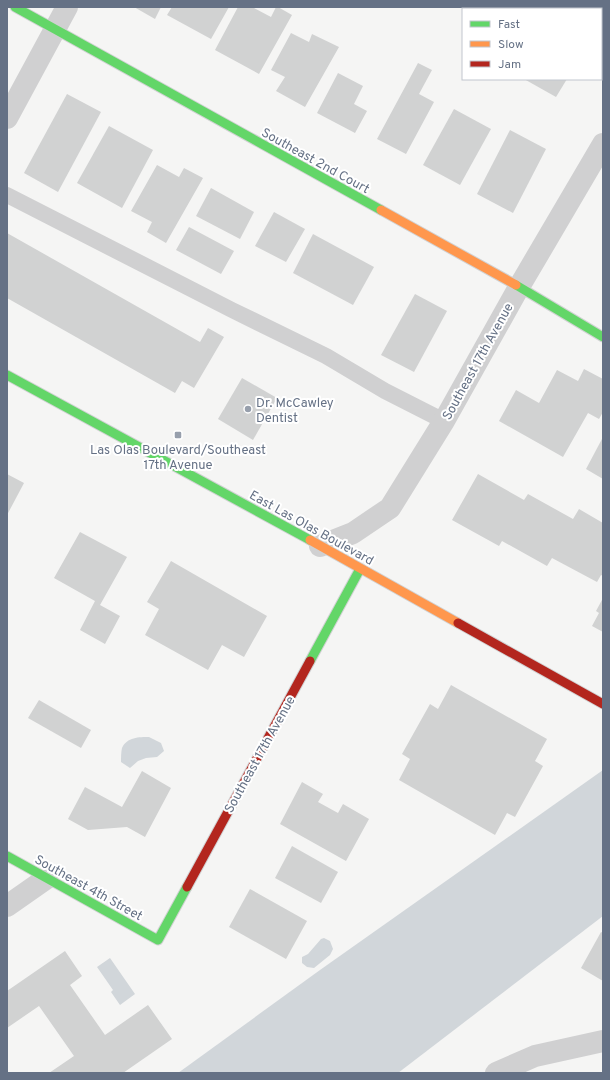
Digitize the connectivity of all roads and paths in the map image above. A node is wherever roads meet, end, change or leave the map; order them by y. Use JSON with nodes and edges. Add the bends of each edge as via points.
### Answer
{"nodes":[{"id":1,"x":15,"y":7,"type":"edge"},
{"id":2,"x":67,"y":7,"type":"edge"},
{"id":3,"x":55,"y":29,"type":"junction"},
{"id":4,"x":7,"y":118,"type":"edge"},
{"id":5,"x":603,"y":144,"type":"edge"},
{"id":6,"x":7,"y":195,"type":"edge"},
{"id":7,"x":519,"y":287,"type":"junction"},
{"id":8,"x":603,"y":337,"type":"edge"},
{"id":9,"x":7,"y":375,"type":"edge"},
{"id":10,"x":444,"y":421,"type":"junction"},
{"id":11,"x":320,"y":546,"type":"junction"},
{"id":12,"x":360,"y":569,"type":"junction"},
{"id":13,"x":603,"y":704,"type":"edge"},
{"id":14,"x":7,"y":856,"type":"edge"},
{"id":15,"x":47,"y":878,"type":"junction"},
{"id":16,"x":7,"y":906,"type":"edge"},
{"id":17,"x":158,"y":940,"type":"joint"},
{"id":18,"x":603,"y":1041,"type":"edge"},
{"id":19,"x":496,"y":1073,"type":"edge"}],
"edges":[{"from":1,"to":3,"type":"street","name":"Southeast 2nd Court"},
{"from":2,"to":3,"type":"street"},
{"from":3,"to":4,"type":"street"},
{"from":3,"to":7,"type":"street","name":"Southeast 2nd Court"},
{"from":5,"to":7,"type":"street","name":"Southeast 17th Avenue"},
{"from":6,"to":10,"type":"lane","via":[[326,356],[385,391]]},
{"from":7,"to":8,"type":"street","name":"Southeast 2nd Court"},
{"from":7,"to":10,"type":"street","name":"Southeast 17th Avenue"},
{"from":9,"to":11,"type":"street","name":"East Las Olas Boulevard"},
{"from":10,"to":11,"type":"street","name":"Southeast 17th Avenue","via":[[390,508],[353,533]]},
{"from":11,"to":12,"type":"street","name":"East Las Olas Boulevard"},
{"from":12,"to":13,"type":"street","name":"East Las Olas Boulevard"},
{"from":12,"to":17,"type":"street","name":"Southeast 17th Avenue"},
{"from":14,"to":15,"type":"street","name":"Southeast 4th Street"},
{"from":15,"to":16,"type":"street"},
{"from":15,"to":17,"type":"street","name":"Southeast 4th Street"},
{"from":18,"to":19,"type":"street","via":[[535,1056]]}]}
